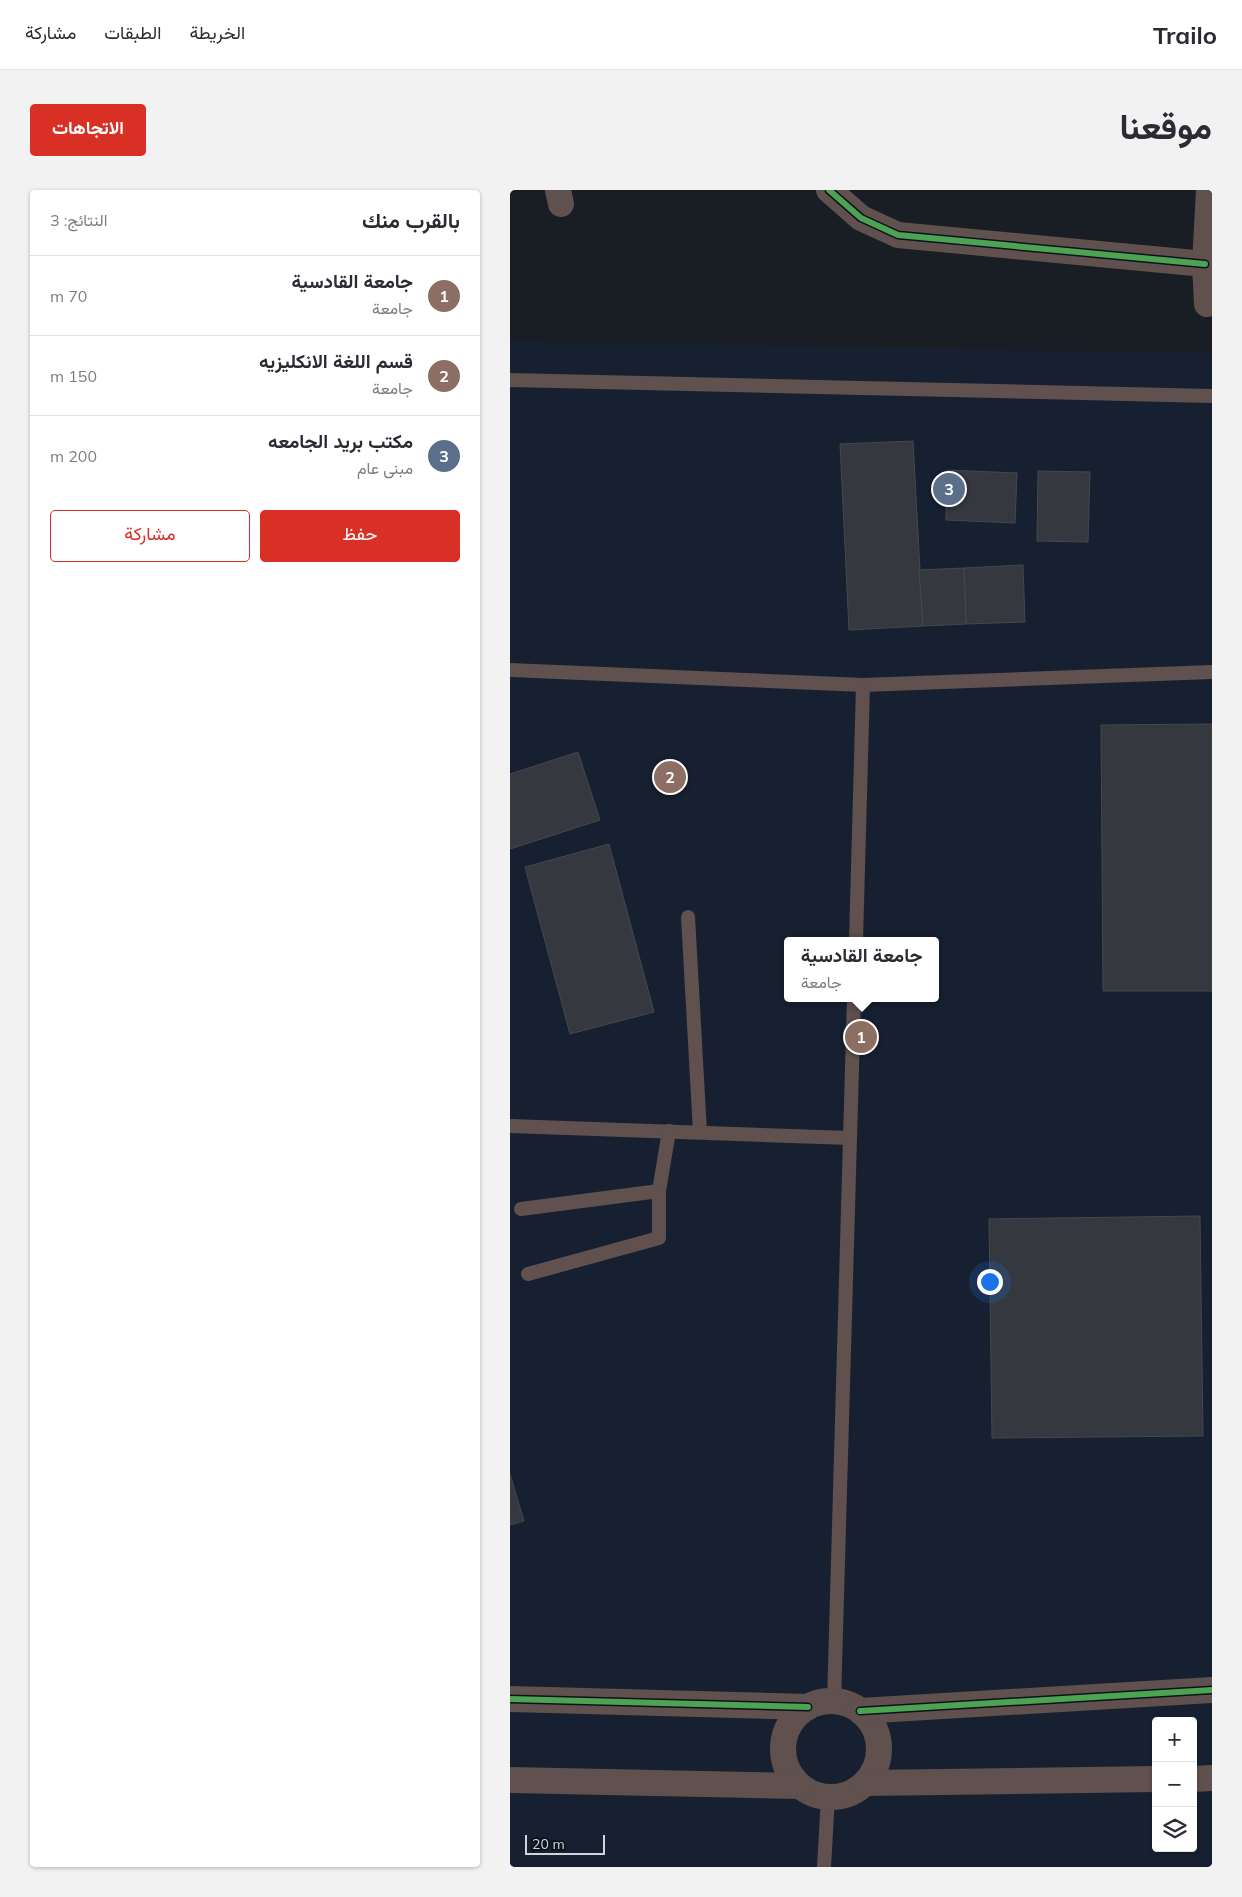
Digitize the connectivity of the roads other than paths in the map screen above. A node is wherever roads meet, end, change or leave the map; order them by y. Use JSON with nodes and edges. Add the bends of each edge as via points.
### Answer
{"nodes":[{"id":1,"x":829,"y":190,"type":"edge"},
{"id":2,"x":1210,"y":190,"type":"edge"},
{"id":3,"x":1205,"y":264,"type":"junction"},
{"id":4,"x":1207,"y":304,"type":"dead end"},
{"id":5,"x":510,"y":380,"type":"edge"},
{"id":6,"x":1212,"y":396,"type":"edge"},
{"id":7,"x":510,"y":670,"type":"edge"},
{"id":8,"x":1212,"y":672,"type":"edge"},
{"id":9,"x":863,"y":685,"type":"junction"},
{"id":10,"x":688,"y":916,"type":"dead end"},
{"id":11,"x":856,"y":937,"type":"edge"},
{"id":12,"x":854,"y":1002,"type":"edge"},
{"id":13,"x":510,"y":1126,"type":"edge"},
{"id":14,"x":669,"y":1132,"type":"junction"},
{"id":15,"x":700,"y":1132,"type":"junction"},
{"id":16,"x":850,"y":1138,"type":"junction"},
{"id":17,"x":659,"y":1192,"type":"junction"},
{"id":18,"x":521,"y":1209,"type":"dead end"},
{"id":19,"x":528,"y":1274,"type":"dead end"},
{"id":20,"x":1212,"y":1690,"type":"edge"},
{"id":21,"x":510,"y":1699,"type":"edge"},
{"id":22,"x":834,"y":1702,"type":"junction"},
{"id":23,"x":808,"y":1707,"type":"junction"},
{"id":24,"x":860,"y":1711,"type":"junction"},
{"id":25,"x":1212,"y":1778,"type":"edge"},
{"id":26,"x":1152,"y":1779,"type":"edge"},
{"id":27,"x":1197,"y":1779,"type":"edge"},
{"id":28,"x":510,"y":1780,"type":"edge"},
{"id":29,"x":864,"y":1783,"type":"junction"},
{"id":30,"x":800,"y":1786,"type":"junction"},
{"id":31,"x":828,"y":1797,"type":"junction"},
{"id":32,"x":824,"y":1867,"type":"edge"}],
"edges":[{"from":1,"to":3,"type":"street","via":[[861,218],[898,235]]},
{"from":2,"to":3,"type":"street"},
{"from":3,"to":4,"type":"street"},
{"from":5,"to":6,"type":"lane"},
{"from":7,"to":9,"type":"lane"},
{"from":8,"to":9,"type":"lane"},
{"from":9,"to":11,"type":"lane"},
{"from":10,"to":15,"type":"lane"},
{"from":12,"to":16,"type":"lane"},
{"from":13,"to":14,"type":"lane"},
{"from":14,"to":15,"type":"lane"},
{"from":14,"to":17,"type":"lane"},
{"from":15,"to":16,"type":"lane"},
{"from":16,"to":22,"type":"lane"},
{"from":17,"to":18,"type":"lane"},
{"from":17,"to":19,"type":"lane","via":[[659,1238]]},
{"from":20,"to":24,"type":"street"},
{"from":21,"to":23,"type":"street"},
{"from":22,"to":23,"type":"street","via":[[820,1702]]},
{"from":22,"to":24,"type":"street","via":[[848,1704]]},
{"from":23,"to":30,"type":"street","via":[[797,1715],[784,1739],[786,1766]]},
{"from":24,"to":29,"type":"street","via":[[876,1733],[878,1746],[877,1760]]},
{"from":25,"to":27,"type":"street"},
{"from":26,"to":29,"type":"street"},
{"from":28,"to":30,"type":"street"},
{"from":29,"to":31,"type":"street","via":[[853,1792]]},
{"from":30,"to":31,"type":"street"},
{"from":31,"to":32,"type":"lane"}]}
